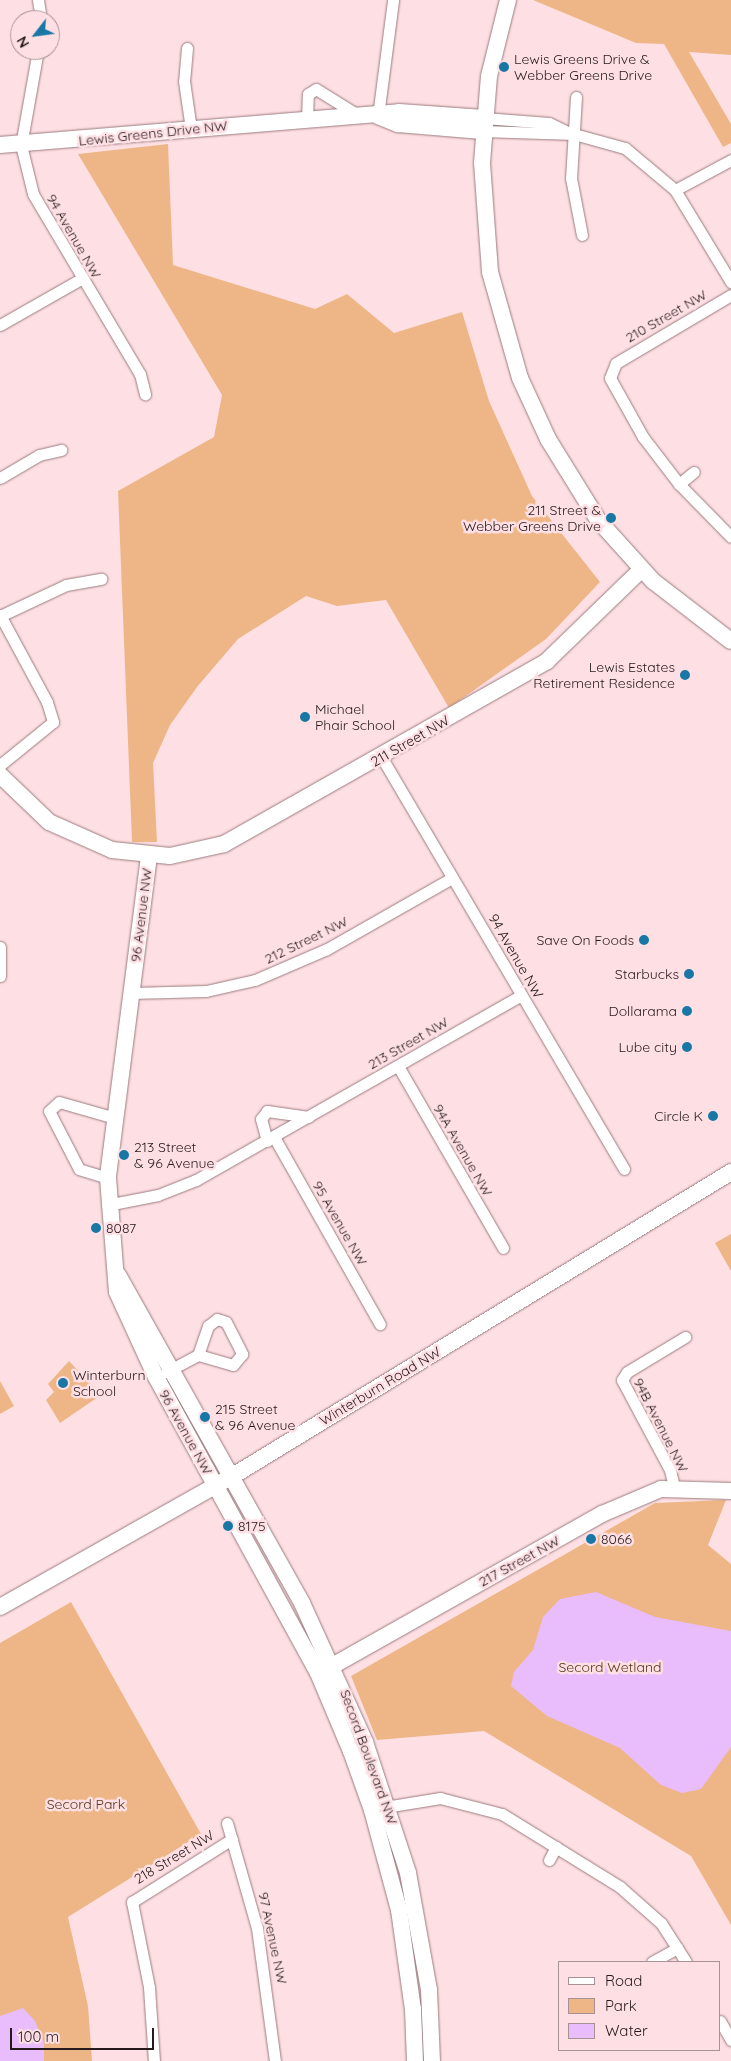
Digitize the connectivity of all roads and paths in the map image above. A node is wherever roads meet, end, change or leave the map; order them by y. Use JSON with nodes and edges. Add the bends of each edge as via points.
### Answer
{"nodes":[{"id":1,"x":393,"y":0,"type":"edge"},
{"id":2,"x":508,"y":0,"type":"edge"},
{"id":3,"x":187,"y":48,"type":"dead end"},
{"id":4,"x":36,"y":60,"type":"edge"},
{"id":5,"x":576,"y":97,"type":"dead end"},
{"id":6,"x":378,"y":116,"type":"junction"},
{"id":7,"x":361,"y":117,"type":"junction"},
{"id":8,"x":307,"y":118,"type":"junction"},
{"id":9,"x":483,"y":124,"type":"junction"},
{"id":10,"x":191,"y":129,"type":"junction"},
{"id":11,"x":574,"y":134,"type":"junction"},
{"id":12,"x":0,"y":145,"type":"edge"},
{"id":13,"x":21,"y":145,"type":"junction"},
{"id":14,"x":731,"y":160,"type":"edge"},
{"id":15,"x":675,"y":190,"type":"junction"},
{"id":16,"x":582,"y":234,"type":"dead end"},
{"id":17,"x":81,"y":279,"type":"junction"},
{"id":18,"x":731,"y":282,"type":"edge"},
{"id":19,"x":731,"y":295,"type":"edge"},
{"id":20,"x":0,"y":325,"type":"edge"},
{"id":21,"x":146,"y":394,"type":"dead end"},
{"id":22,"x":60,"y":450,"type":"dead end"},
{"id":23,"x":694,"y":472,"type":"dead end"},
{"id":24,"x":0,"y":478,"type":"edge"},
{"id":25,"x":679,"y":484,"type":"junction"},
{"id":26,"x":731,"y":537,"type":"edge"},
{"id":27,"x":641,"y":570,"type":"junction"},
{"id":28,"x":101,"y":579,"type":"dead end"},
{"id":29,"x":0,"y":615,"type":"edge"},
{"id":30,"x":731,"y":641,"type":"edge"},
{"id":31,"x":382,"y":758,"type":"junction"},
{"id":32,"x":0,"y":765,"type":"edge"},
{"id":33,"x":0,"y":775,"type":"edge"},
{"id":34,"x":149,"y":856,"type":"junction"},
{"id":35,"x":452,"y":878,"type":"junction"},
{"id":36,"x":0,"y":947,"type":"edge"},
{"id":37,"x":0,"y":976,"type":"edge"},
{"id":38,"x":131,"y":993,"type":"junction"},
{"id":39,"x":521,"y":995,"type":"junction"},
{"id":40,"x":398,"y":1066,"type":"junction"},
{"id":41,"x":311,"y":1117,"type":"junction"},
{"id":42,"x":115,"y":1118,"type":"junction"},
{"id":43,"x":270,"y":1139,"type":"junction"},
{"id":44,"x":624,"y":1169,"type":"dead end"},
{"id":45,"x":731,"y":1172,"type":"edge"},
{"id":46,"x":108,"y":1178,"type":"junction"},
{"id":47,"x":107,"y":1205,"type":"junction"},
{"id":48,"x":503,"y":1248,"type":"dead end"},
{"id":49,"x":380,"y":1324,"type":"dead end"},
{"id":50,"x":685,"y":1337,"type":"dead end"},
{"id":51,"x":198,"y":1354,"type":"junction"},
{"id":52,"x":163,"y":1374,"type":"junction"},
{"id":53,"x":231,"y":1477,"type":"junction"},
{"id":54,"x":216,"y":1486,"type":"junction"},
{"id":55,"x":674,"y":1487,"type":"junction"},
{"id":56,"x":731,"y":1491,"type":"edge"},
{"id":57,"x":26,"y":1596,"type":"junction"},
{"id":58,"x":0,"y":1606,"type":"edge"},
{"id":59,"x":0,"y":1618,"type":"edge"},
{"id":60,"x":333,"y":1665,"type":"junction"},
{"id":61,"x":318,"y":1673,"type":"junction"},
{"id":62,"x":380,"y":1808,"type":"junction"},
{"id":63,"x":227,"y":1823,"type":"dead end"},
{"id":64,"x":232,"y":1839,"type":"junction"},
{"id":65,"x":556,"y":1847,"type":"junction"},
{"id":66,"x":548,"y":1860,"type":"dead end"},
{"id":67,"x":677,"y":1948,"type":"junction"},
{"id":68,"x":654,"y":1961,"type":"edge"},
{"id":69,"x":685,"y":1961,"type":"edge"},
{"id":70,"x":721,"y":2023,"type":"edge"},
{"id":71,"x":731,"y":2040,"type":"edge"},
{"id":72,"x":154,"y":2061,"type":"edge"},
{"id":73,"x":275,"y":2061,"type":"edge"},
{"id":74,"x":415,"y":2061,"type":"edge"},
{"id":75,"x":432,"y":2061,"type":"edge"}],
"edges":[{"from":1,"to":6,"type":"street"},
{"from":2,"to":9,"type":"street"},
{"from":3,"to":10,"type":"street","via":[[184,82]]},
{"from":4,"to":13,"type":"street","name":"94 Avenue NW"},
{"from":5,"to":11,"type":"street"},
{"from":6,"to":7,"type":"street","name":"Lewis Greens Drive NW"},
{"from":6,"to":9,"type":"street","name":"Lewis Greens Drive NW","via":[[399,112]]},
{"from":7,"to":8,"type":"street","name":"Lewis Greens Drive NW"},
{"from":7,"to":8,"type":"street","via":[[316,88],[308,94]]},
{"from":8,"to":10,"type":"street","name":"Lewis Greens Drive NW"},
{"from":9,"to":11,"type":"street","via":[[549,124]]},
{"from":9,"to":27,"type":"street","via":[[490,272],[520,378],[577,490]]},
{"from":10,"to":13,"type":"street","name":"Lewis Greens Drive NW"},
{"from":11,"to":15,"type":"street","via":[[624,148]]},
{"from":11,"to":16,"type":"street","via":[[573,202]]},
{"from":12,"to":13,"type":"street","name":"Lewis Greens Drive NW"},
{"from":13,"to":17,"type":"street","name":"94 Avenue NW","via":[[33,194]]},
{"from":14,"to":15,"type":"street"},
{"from":15,"to":18,"type":"street"},
{"from":17,"to":20,"type":"street"},
{"from":17,"to":21,"type":"street","name":"94 Avenue NW","via":[[140,374]]},
{"from":19,"to":25,"type":"street","name":"210 Street NW","via":[[616,363],[610,370],[613,386],[643,437]]},
{"from":22,"to":24,"type":"street","via":[[39,455]]},
{"from":23,"to":25,"type":"street"},
{"from":25,"to":26,"type":"street"},
{"from":27,"to":30,"type":"street"},
{"from":27,"to":31,"type":"street","name":"211 Street NW","via":[[547,661]]},
{"from":28,"to":29,"type":"street","via":[[66,585]]},
{"from":29,"to":32,"type":"street","via":[[48,702],[53,722]]},
{"from":31,"to":34,"type":"street","name":"211 Street NW","via":[[238,839],[189,853]]},
{"from":31,"to":35,"type":"street","name":"94 Avenue NW"},
{"from":33,"to":34,"type":"street","name":"96 Avenue NW","via":[[31,809],[73,836],[112,850]]},
{"from":34,"to":38,"type":"street","name":"96 Avenue NW"},
{"from":35,"to":38,"type":"street","name":"212 Street NW","via":[[319,953],[255,980],[206,991]]},
{"from":35,"to":39,"type":"street","name":"94 Avenue NW"},
{"from":36,"to":37,"type":"street"},
{"from":38,"to":42,"type":"street","name":"96 Avenue NW"},
{"from":39,"to":40,"type":"street","name":"213 Street NW"},
{"from":39,"to":44,"type":"street","name":"94 Avenue NW"},
{"from":40,"to":41,"type":"street","name":"213 Street NW"},
{"from":40,"to":48,"type":"street","name":"94A Avenue NW"},
{"from":41,"to":43,"type":"street","name":"213 Street NW"},
{"from":41,"to":43,"type":"street","via":[[268,1111],[261,1119]]},
{"from":42,"to":46,"type":"street","name":"96 Avenue NW"},
{"from":42,"to":46,"type":"street","via":[[59,1102],[49,1111],[79,1169]]},
{"from":43,"to":47,"type":"street","name":"213 Street NW","via":[[177,1188]]},
{"from":43,"to":49,"type":"street","name":"95 Avenue NW"},
{"from":45,"to":53,"type":"street","name":"Winterburn Road NW"},
{"from":46,"to":47,"type":"street","name":"96 Avenue NW"},
{"from":47,"to":52,"type":"street","name":"96 Avenue NW","via":[[118,1274]]},
{"from":50,"to":55,"type":"street","name":"94B Avenue NW","via":[[622,1376],[670,1470]]},
{"from":51,"to":51,"type":"street","via":[[233,1365],[242,1354],[226,1322],[217,1319],[208,1326]]},
{"from":51,"to":52,"type":"street","name":"96 Avenue NW"},
{"from":52,"to":53,"type":"street","name":"96 Avenue NW"},
{"from":52,"to":54,"type":"street","name":"96 Avenue NW"},
{"from":53,"to":54,"type":"street","name":"Winterburn Road NW"},
{"from":53,"to":60,"type":"street","name":"Secord Boulevard NW"},
{"from":54,"to":57,"type":"street","name":"Winterburn Road NW"},
{"from":54,"to":61,"type":"street","name":"Secord Boulevard NW"},
{"from":55,"to":56,"type":"street","name":"217 Street NW"},
{"from":55,"to":60,"type":"street","name":"217 Street NW","via":[[602,1514]]},
{"from":57,"to":58,"type":"street","name":"Winterburn Road NW"},
{"from":57,"to":59,"type":"street","name":"Winterburn Road NW"},
{"from":60,"to":61,"type":"street","name":"217 Street NW"},
{"from":60,"to":62,"type":"street","name":"Secord Boulevard NW"},
{"from":61,"to":62,"type":"street","name":"Secord Boulevard NW"},
{"from":62,"to":65,"type":"street","via":[[440,1798],[469,1802],[502,1814]]},
{"from":62,"to":74,"type":"street","name":"Secord Boulevard NW","via":[[400,1919]]},
{"from":62,"to":75,"type":"street","name":"Secord Boulevard NW","via":[[423,1945]]},
{"from":63,"to":64,"type":"street","name":"97 Avenue NW"},
{"from":64,"to":72,"type":"street","name":"218 Street NW","via":[[132,1902],[149,1987]]},
{"from":64,"to":73,"type":"street","name":"97 Avenue NW","via":[[262,1953]]},
{"from":65,"to":66,"type":"street"},
{"from":65,"to":67,"type":"street","via":[[620,1887],[661,1923]]},
{"from":67,"to":68,"type":"street"},
{"from":67,"to":69,"type":"street"},
{"from":70,"to":71,"type":"street"}]}
